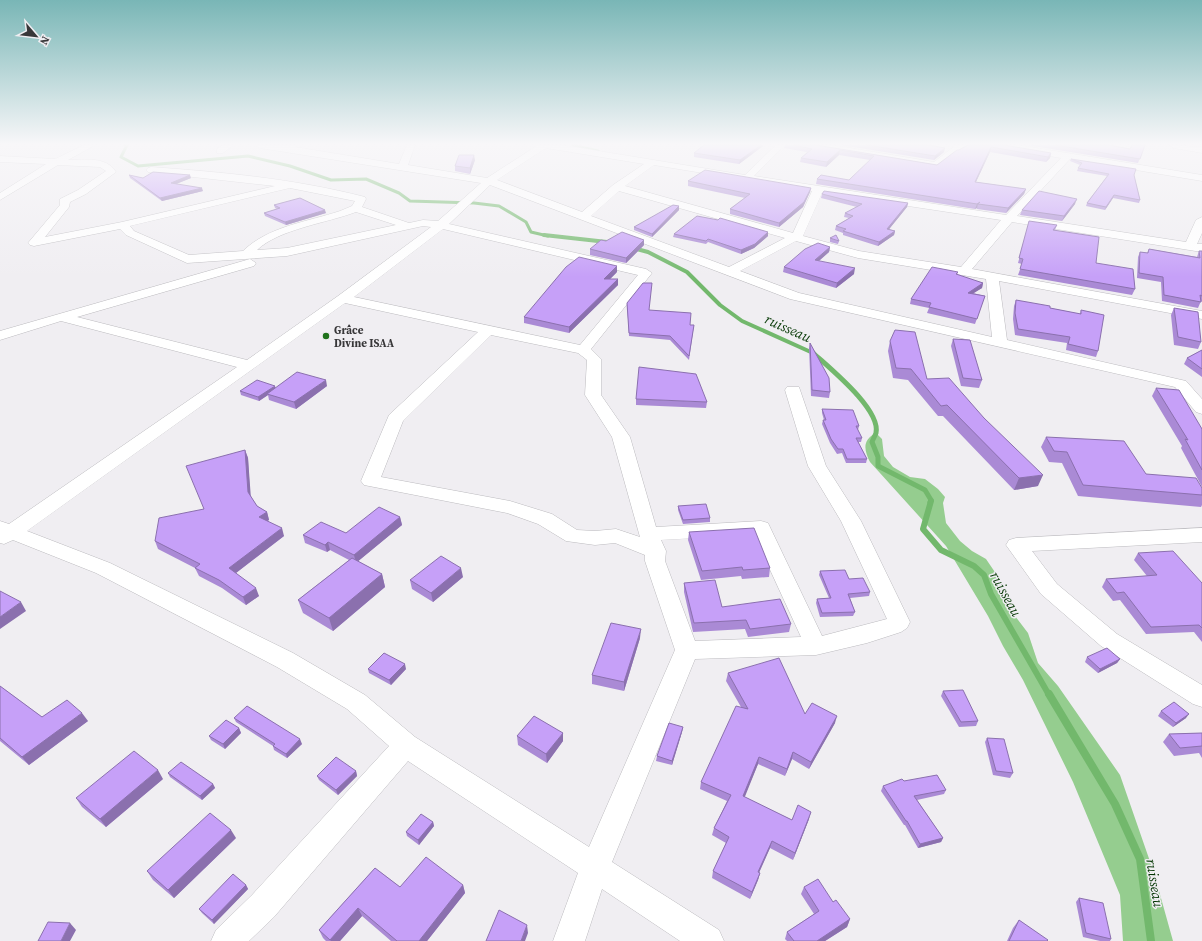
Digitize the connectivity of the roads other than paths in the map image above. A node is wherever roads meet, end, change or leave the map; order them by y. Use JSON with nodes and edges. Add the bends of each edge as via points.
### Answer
{"nodes":[{"id":1,"x":13,"y":189,"type":"edge"},
{"id":2,"x":86,"y":189,"type":"edge"},
{"id":3,"x":275,"y":189,"type":"edge"},
{"id":4,"x":303,"y":189,"type":"edge"},
{"id":5,"x":480,"y":189,"type":"edge"},
{"id":6,"x":510,"y":189,"type":"edge"},
{"id":7,"x":615,"y":189,"type":"edge"},
{"id":8,"x":623,"y":189,"type":"edge"},
{"id":9,"x":819,"y":189,"type":"edge"},
{"id":10,"x":825,"y":189,"type":"edge"},
{"id":11,"x":1037,"y":189,"type":"edge"},
{"id":12,"x":0,"y":197,"type":"edge"},
{"id":13,"x":356,"y":208,"type":"junction"},
{"id":14,"x":584,"y":216,"type":"junction"},
{"id":15,"x":1010,"y":217,"type":"junction"},
{"id":16,"x":1202,"y":220,"type":"edge"},
{"id":17,"x":122,"y":225,"type":"junction"},
{"id":18,"x":441,"y":225,"type":"junction"},
{"id":19,"x":408,"y":226,"type":"junction"},
{"id":20,"x":797,"y":236,"type":"junction"},
{"id":21,"x":1196,"y":246,"type":"edge"},
{"id":22,"x":287,"y":252,"type":"junction"},
{"id":23,"x":245,"y":256,"type":"junction"},
{"id":24,"x":964,"y":270,"type":"junction"},
{"id":25,"x":731,"y":271,"type":"junction"},
{"id":26,"x":992,"y":277,"type":"junction"},
{"id":27,"x":343,"y":299,"type":"junction"},
{"id":28,"x":1202,"y":315,"type":"edge"},
{"id":29,"x":61,"y":317,"type":"junction"},
{"id":30,"x":488,"y":330,"type":"junction"},
{"id":31,"x":0,"y":336,"type":"edge"},
{"id":32,"x":1000,"y":343,"type":"junction"},
{"id":33,"x":583,"y":350,"type":"junction"},
{"id":34,"x":248,"y":365,"type":"junction"},
{"id":35,"x":792,"y":390,"type":"dead end"},
{"id":36,"x":1202,"y":410,"type":"edge"},
{"id":37,"x":4,"y":533,"type":"edge"},
{"id":38,"x":1202,"y":535,"type":"edge"},
{"id":39,"x":652,"y":542,"type":"junction"},
{"id":40,"x":816,"y":646,"type":"junction"},
{"id":41,"x":687,"y":650,"type":"junction"},
{"id":42,"x":1202,"y":697,"type":"edge"},
{"id":43,"x":406,"y":745,"type":"junction"},
{"id":44,"x":595,"y":867,"type":"junction"},
{"id":45,"x":227,"y":941,"type":"edge"},
{"id":46,"x":569,"y":941,"type":"edge"},
{"id":47,"x":708,"y":941,"type":"edge"}],
"edges":[{"from":1,"to":12,"type":"street"},
{"from":2,"to":17,"type":"street","via":[[64,201],[65,205],[34,243]]},
{"from":3,"to":17,"type":"street"},
{"from":4,"to":13,"type":"street","via":[[360,199]]},
{"from":5,"to":18,"type":"street"},
{"from":6,"to":14,"type":"street"},
{"from":7,"to":14,"type":"street"},
{"from":8,"to":20,"type":"street","via":[[697,211]]},
{"from":9,"to":20,"type":"street"},
{"from":10,"to":15,"type":"street"},
{"from":11,"to":15,"type":"street"},
{"from":13,"to":19,"type":"street"},
{"from":13,"to":23,"type":"street","via":[[313,224],[286,230],[258,244]]},
{"from":14,"to":25,"type":"street"},
{"from":15,"to":21,"type":"street"},
{"from":15,"to":24,"type":"street"},
{"from":16,"to":21,"type":"street"},
{"from":17,"to":23,"type":"street","via":[[130,233],[188,259]]},
{"from":18,"to":19,"type":"street","via":[[423,223]]},
{"from":18,"to":27,"type":"street"},
{"from":18,"to":33,"type":"street","via":[[646,273]]},
{"from":19,"to":22,"type":"street"},
{"from":20,"to":24,"type":"street","via":[[858,254]]},
{"from":20,"to":25,"type":"street"},
{"from":22,"to":23,"type":"street"},
{"from":22,"to":29,"type":"street"},
{"from":24,"to":26,"type":"street"},
{"from":25,"to":32,"type":"street","via":[[795,296]]},
{"from":26,"to":28,"type":"street"},
{"from":26,"to":32,"type":"street"},
{"from":27,"to":30,"type":"street"},
{"from":27,"to":34,"type":"street"},
{"from":29,"to":31,"type":"street"},
{"from":29,"to":34,"type":"street"},
{"from":30,"to":33,"type":"street"},
{"from":30,"to":39,"type":"street","via":[[395,419],[370,481],[510,507],[545,519],[573,536],[616,536]]},
{"from":32,"to":36,"type":"street","via":[[1180,384]]},
{"from":33,"to":39,"type":"street","via":[[594,359],[593,395],[621,437]]},
{"from":34,"to":37,"type":"street","via":[[133,448]]},
{"from":35,"to":40,"type":"street","via":[[817,466],[851,521],[899,622],[867,634]]},
{"from":37,"to":43,"type":"street","via":[[102,568],[285,660],[356,702]]},
{"from":38,"to":42,"type":"street","via":[[1016,545],[1049,589],[1109,640]]},
{"from":39,"to":40,"type":"street","via":[[761,528]]},
{"from":39,"to":41,"type":"street","via":[[655,561]]},
{"from":40,"to":41,"type":"street"},
{"from":41,"to":44,"type":"street"},
{"from":43,"to":44,"type":"street"},
{"from":43,"to":45,"type":"street","via":[[264,906]]},
{"from":44,"to":46,"type":"street"},
{"from":44,"to":47,"type":"street"}]}
